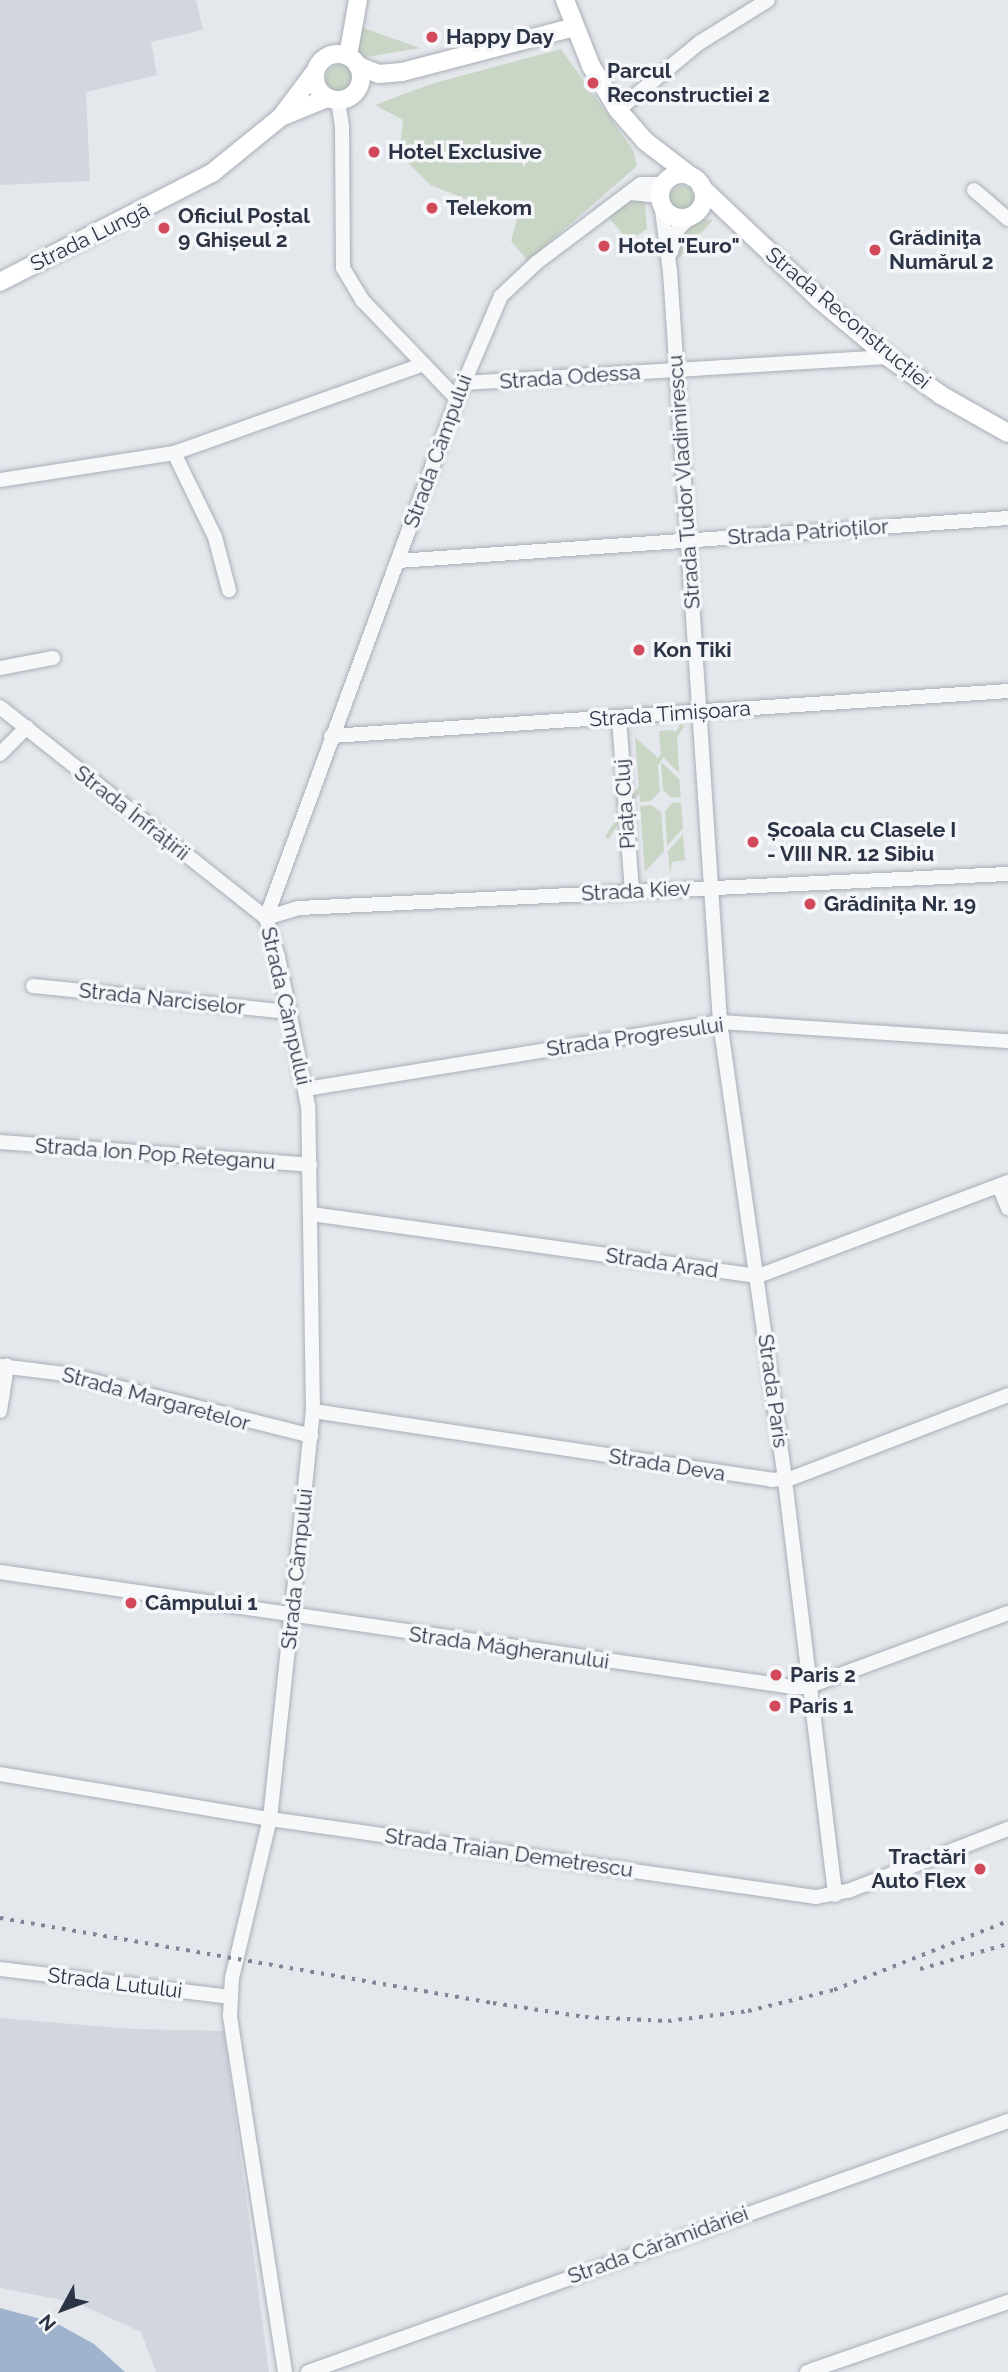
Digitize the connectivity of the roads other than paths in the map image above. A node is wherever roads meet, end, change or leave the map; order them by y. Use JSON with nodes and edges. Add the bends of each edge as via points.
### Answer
{"nodes":[{"id":1,"x":358,"y":0,"type":"edge"},
{"id":2,"x":565,"y":0,"type":"edge"},
{"id":3,"x":768,"y":0,"type":"edge"},
{"id":4,"x":351,"y":22,"type":"junction"},
{"id":5,"x":575,"y":27,"type":"junction"},
{"id":6,"x":353,"y":61,"type":"junction"},
{"id":7,"x":317,"y":68,"type":"junction"},
{"id":8,"x":332,"y":99,"type":"junction"},
{"id":9,"x":618,"y":110,"type":"junction"},
{"id":10,"x":281,"y":117,"type":"junction"},
{"id":11,"x":645,"y":141,"type":"junction"},
{"id":12,"x":696,"y":182,"type":"junction"},
{"id":13,"x":974,"y":190,"type":"dead end"},
{"id":14,"x":662,"y":191,"type":"junction"},
{"id":15,"x":696,"y":212,"type":"junction"},
{"id":16,"x":1008,"y":219,"type":"edge"},
{"id":17,"x":743,"y":229,"type":"junction"},
{"id":18,"x":669,"y":263,"type":"junction"},
{"id":19,"x":0,"y":282,"type":"edge"},
{"id":20,"x":888,"y":356,"type":"junction"},
{"id":21,"x":424,"y":364,"type":"junction"},
{"id":22,"x":677,"y":370,"type":"junction"},
{"id":23,"x":463,"y":383,"type":"junction"},
{"id":24,"x":457,"y":399,"type":"junction"},
{"id":25,"x":1008,"y":433,"type":"edge"},
{"id":26,"x":174,"y":453,"type":"junction"},
{"id":27,"x":0,"y":481,"type":"edge"},
{"id":28,"x":1008,"y":519,"type":"edge"},
{"id":29,"x":688,"y":540,"type":"junction"},
{"id":30,"x":398,"y":561,"type":"junction"},
{"id":31,"x":229,"y":590,"type":"dead end"},
{"id":32,"x":53,"y":658,"type":"dead end"},
{"id":33,"x":0,"y":668,"type":"edge"},
{"id":34,"x":1008,"y":691,"type":"edge"},
{"id":35,"x":0,"y":706,"type":"edge"},
{"id":36,"x":697,"y":713,"type":"junction"},
{"id":37,"x":619,"y":718,"type":"junction"},
{"id":38,"x":27,"y":727,"type":"junction"},
{"id":39,"x":331,"y":736,"type":"junction"},
{"id":40,"x":0,"y":754,"type":"edge"},
{"id":41,"x":1008,"y":874,"type":"edge"},
{"id":42,"x":709,"y":887,"type":"junction"},
{"id":43,"x":632,"y":891,"type":"junction"},
{"id":44,"x":266,"y":918,"type":"junction"},
{"id":45,"x":33,"y":986,"type":"dead end"},
{"id":46,"x":290,"y":1012,"type":"junction"},
{"id":47,"x":720,"y":1021,"type":"junction"},
{"id":48,"x":1008,"y":1041,"type":"edge"},
{"id":49,"x":306,"y":1089,"type":"junction"},
{"id":50,"x":0,"y":1142,"type":"edge"},
{"id":51,"x":310,"y":1165,"type":"junction"},
{"id":52,"x":1003,"y":1184,"type":"edge"},
{"id":53,"x":1008,"y":1208,"type":"edge"},
{"id":54,"x":311,"y":1214,"type":"junction"},
{"id":55,"x":758,"y":1276,"type":"junction"},
{"id":56,"x":3,"y":1366,"type":"edge"},
{"id":57,"x":1008,"y":1395,"type":"edge"},
{"id":58,"x":0,"y":1411,"type":"edge"},
{"id":59,"x":313,"y":1411,"type":"junction"},
{"id":60,"x":311,"y":1436,"type":"junction"},
{"id":61,"x":785,"y":1480,"type":"junction"},
{"id":62,"x":0,"y":1572,"type":"edge"},
{"id":63,"x":1008,"y":1613,"type":"edge"},
{"id":64,"x":293,"y":1616,"type":"junction"},
{"id":65,"x":807,"y":1687,"type":"junction"},
{"id":66,"x":0,"y":1774,"type":"edge"},
{"id":67,"x":270,"y":1819,"type":"junction"},
{"id":68,"x":1008,"y":1829,"type":"edge"},
{"id":69,"x":835,"y":1895,"type":"junction"},
{"id":70,"x":0,"y":1969,"type":"edge"},
{"id":71,"x":230,"y":1997,"type":"junction"},
{"id":72,"x":1008,"y":2121,"type":"edge"},
{"id":73,"x":1008,"y":2302,"type":"edge"},
{"id":74,"x":285,"y":2372,"type":"edge"},
{"id":75,"x":308,"y":2372,"type":"edge"},
{"id":76,"x":807,"y":2372,"type":"edge"}],
"edges":[{"from":1,"to":4,"type":"main road","name":"Strada Lungă"},
{"from":2,"to":5,"type":"main road","name":"Strada Reconstrucției"},
{"from":3,"to":9,"type":"street","via":[[699,43]]},
{"from":4,"to":6,"type":"main road","name":"Strada Lungă"},
{"from":4,"to":7,"type":"main road","name":"Strada Lungă"},
{"from":5,"to":6,"type":"main road","via":[[402,72],[380,74]]},
{"from":5,"to":9,"type":"main road","name":"Strada Reconstrucției","via":[[591,66]]},
{"from":6,"to":7,"type":"main road","via":[[333,54]]},
{"from":6,"to":8,"type":"main road","via":[[358,89]]},
{"from":7,"to":8,"type":"main road","via":[[318,90]]},
{"from":7,"to":10,"type":"main road","name":"Strada Lungă"},
{"from":8,"to":10,"type":"main road","name":"Strada Lungă"},
{"from":8,"to":21,"type":"street","via":[[342,127],[343,268],[363,301]]},
{"from":9,"to":11,"type":"main road","name":"Strada Reconstrucției"},
{"from":10,"to":19,"type":"main road","name":"Strada Lungă","via":[[256,141],[179,192]]},
{"from":11,"to":12,"type":"main road","name":"Strada Reconstrucției"},
{"from":11,"to":14,"type":"main road"},
{"from":12,"to":14,"type":"main road","via":[[678,175]]},
{"from":12,"to":15,"type":"main road"},
{"from":12,"to":17,"type":"main road","name":"Strada Reconstrucției"},
{"from":13,"to":16,"type":"street"},
{"from":14,"to":15,"type":"main road","via":[[677,217]]},
{"from":14,"to":18,"type":"street","name":"Strada Tudor Vladimirescu"},
{"from":14,"to":23,"type":"street","name":"Strada Câmpului","via":[[646,181],[508,287]]},
{"from":15,"to":17,"type":"main road"},
{"from":15,"to":18,"type":"street","via":[[674,236]]},
{"from":17,"to":20,"type":"main road","name":"Strada Reconstrucției"},
{"from":18,"to":22,"type":"street","name":"Strada Tudor Vladimirescu"},
{"from":20,"to":22,"type":"street","name":"Strada Odessa"},
{"from":20,"to":25,"type":"main road","name":"Strada Reconstrucției","via":[[941,395]]},
{"from":21,"to":24,"type":"street"},
{"from":21,"to":26,"type":"street"},
{"from":22,"to":23,"type":"street","name":"Strada Odessa"},
{"from":22,"to":29,"type":"street","name":"Strada Tudor Vladimirescu"},
{"from":23,"to":24,"type":"street","name":"Strada Câmpului"},
{"from":24,"to":30,"type":"street","name":"Strada Câmpului"},
{"from":26,"to":27,"type":"street"},
{"from":26,"to":31,"type":"street","via":[[215,537]]},
{"from":28,"to":29,"type":"street","name":"Strada Patrioților"},
{"from":29,"to":30,"type":"street","name":"Strada Patrioților"},
{"from":29,"to":36,"type":"street","name":"Strada Tudor Vladimirescu"},
{"from":30,"to":39,"type":"street","name":"Strada Câmpului"},
{"from":32,"to":33,"type":"street"},
{"from":34,"to":36,"type":"street","name":"Strada Timișoara"},
{"from":35,"to":38,"type":"street","name":"Strada Înfrățirii"},
{"from":36,"to":37,"type":"street","name":"Strada Timișoara"},
{"from":36,"to":42,"type":"street","name":"Strada Tudor Vladimirescu"},
{"from":37,"to":39,"type":"street","name":"Strada Timișoara"},
{"from":37,"to":43,"type":"street","name":"Piața Cluj"},
{"from":38,"to":40,"type":"street"},
{"from":38,"to":44,"type":"street","name":"Strada Înfrățirii"},
{"from":39,"to":44,"type":"street","name":"Strada Câmpului"},
{"from":41,"to":42,"type":"street","name":"Strada Kiev"},
{"from":42,"to":43,"type":"street","name":"Strada Kiev"},
{"from":42,"to":47,"type":"street","name":"Strada Paris"},
{"from":43,"to":44,"type":"street","name":"Strada Kiev","via":[[299,908]]},
{"from":44,"to":46,"type":"street","name":"Strada Câmpului"},
{"from":45,"to":46,"type":"street","name":"Strada Narciselor"},
{"from":46,"to":49,"type":"street","name":"Strada Câmpului"},
{"from":47,"to":48,"type":"street","name":"Strada Progresului"},
{"from":47,"to":49,"type":"street","name":"Strada Progresului"},
{"from":47,"to":55,"type":"street","name":"Strada Paris"},
{"from":49,"to":51,"type":"street","name":"Strada Câmpului"},
{"from":50,"to":51,"type":"street","name":"Strada Ion Pop Reteganu"},
{"from":51,"to":54,"type":"street","name":"Strada Câmpului"},
{"from":52,"to":53,"type":"street"},
{"from":52,"to":55,"type":"street","name":"Strada Arad"},
{"from":54,"to":55,"type":"street","name":"Strada Arad"},
{"from":54,"to":59,"type":"street","name":"Strada Câmpului"},
{"from":55,"to":61,"type":"street","name":"Strada Paris"},
{"from":56,"to":58,"type":"street"},
{"from":56,"to":60,"type":"street","name":"Strada Margaretelor","via":[[65,1374]]},
{"from":57,"to":61,"type":"street","name":"Strada Deva"},
{"from":59,"to":60,"type":"street","name":"Strada Câmpului"},
{"from":59,"to":61,"type":"street","name":"Strada Deva"},
{"from":60,"to":64,"type":"street","name":"Strada Câmpului"},
{"from":61,"to":65,"type":"street","name":"Strada Paris"},
{"from":62,"to":64,"type":"street","name":"Strada Măgheranului"},
{"from":63,"to":65,"type":"street","name":"Strada Măgheranului"},
{"from":64,"to":65,"type":"street","name":"Strada Măgheranului"},
{"from":64,"to":67,"type":"street","name":"Strada Câmpului"},
{"from":65,"to":69,"type":"street","name":"Strada Paris"},
{"from":66,"to":67,"type":"street","name":"Strada Traian Demetrescu"},
{"from":67,"to":69,"type":"street","name":"Strada Traian Demetrescu","via":[[804,1896]]},
{"from":67,"to":71,"type":"street","name":"Strada Câmpului"},
{"from":68,"to":69,"type":"street","name":"Strada Traian Demetrescu"},
{"from":70,"to":71,"type":"street","name":"Strada Lutului"},
{"from":71,"to":74,"type":"street","name":"Strada Câmpului","via":[[231,2033]]},
{"from":72,"to":75,"type":"street","name":"Strada Cărămidăriei"},
{"from":73,"to":76,"type":"street"}]}
